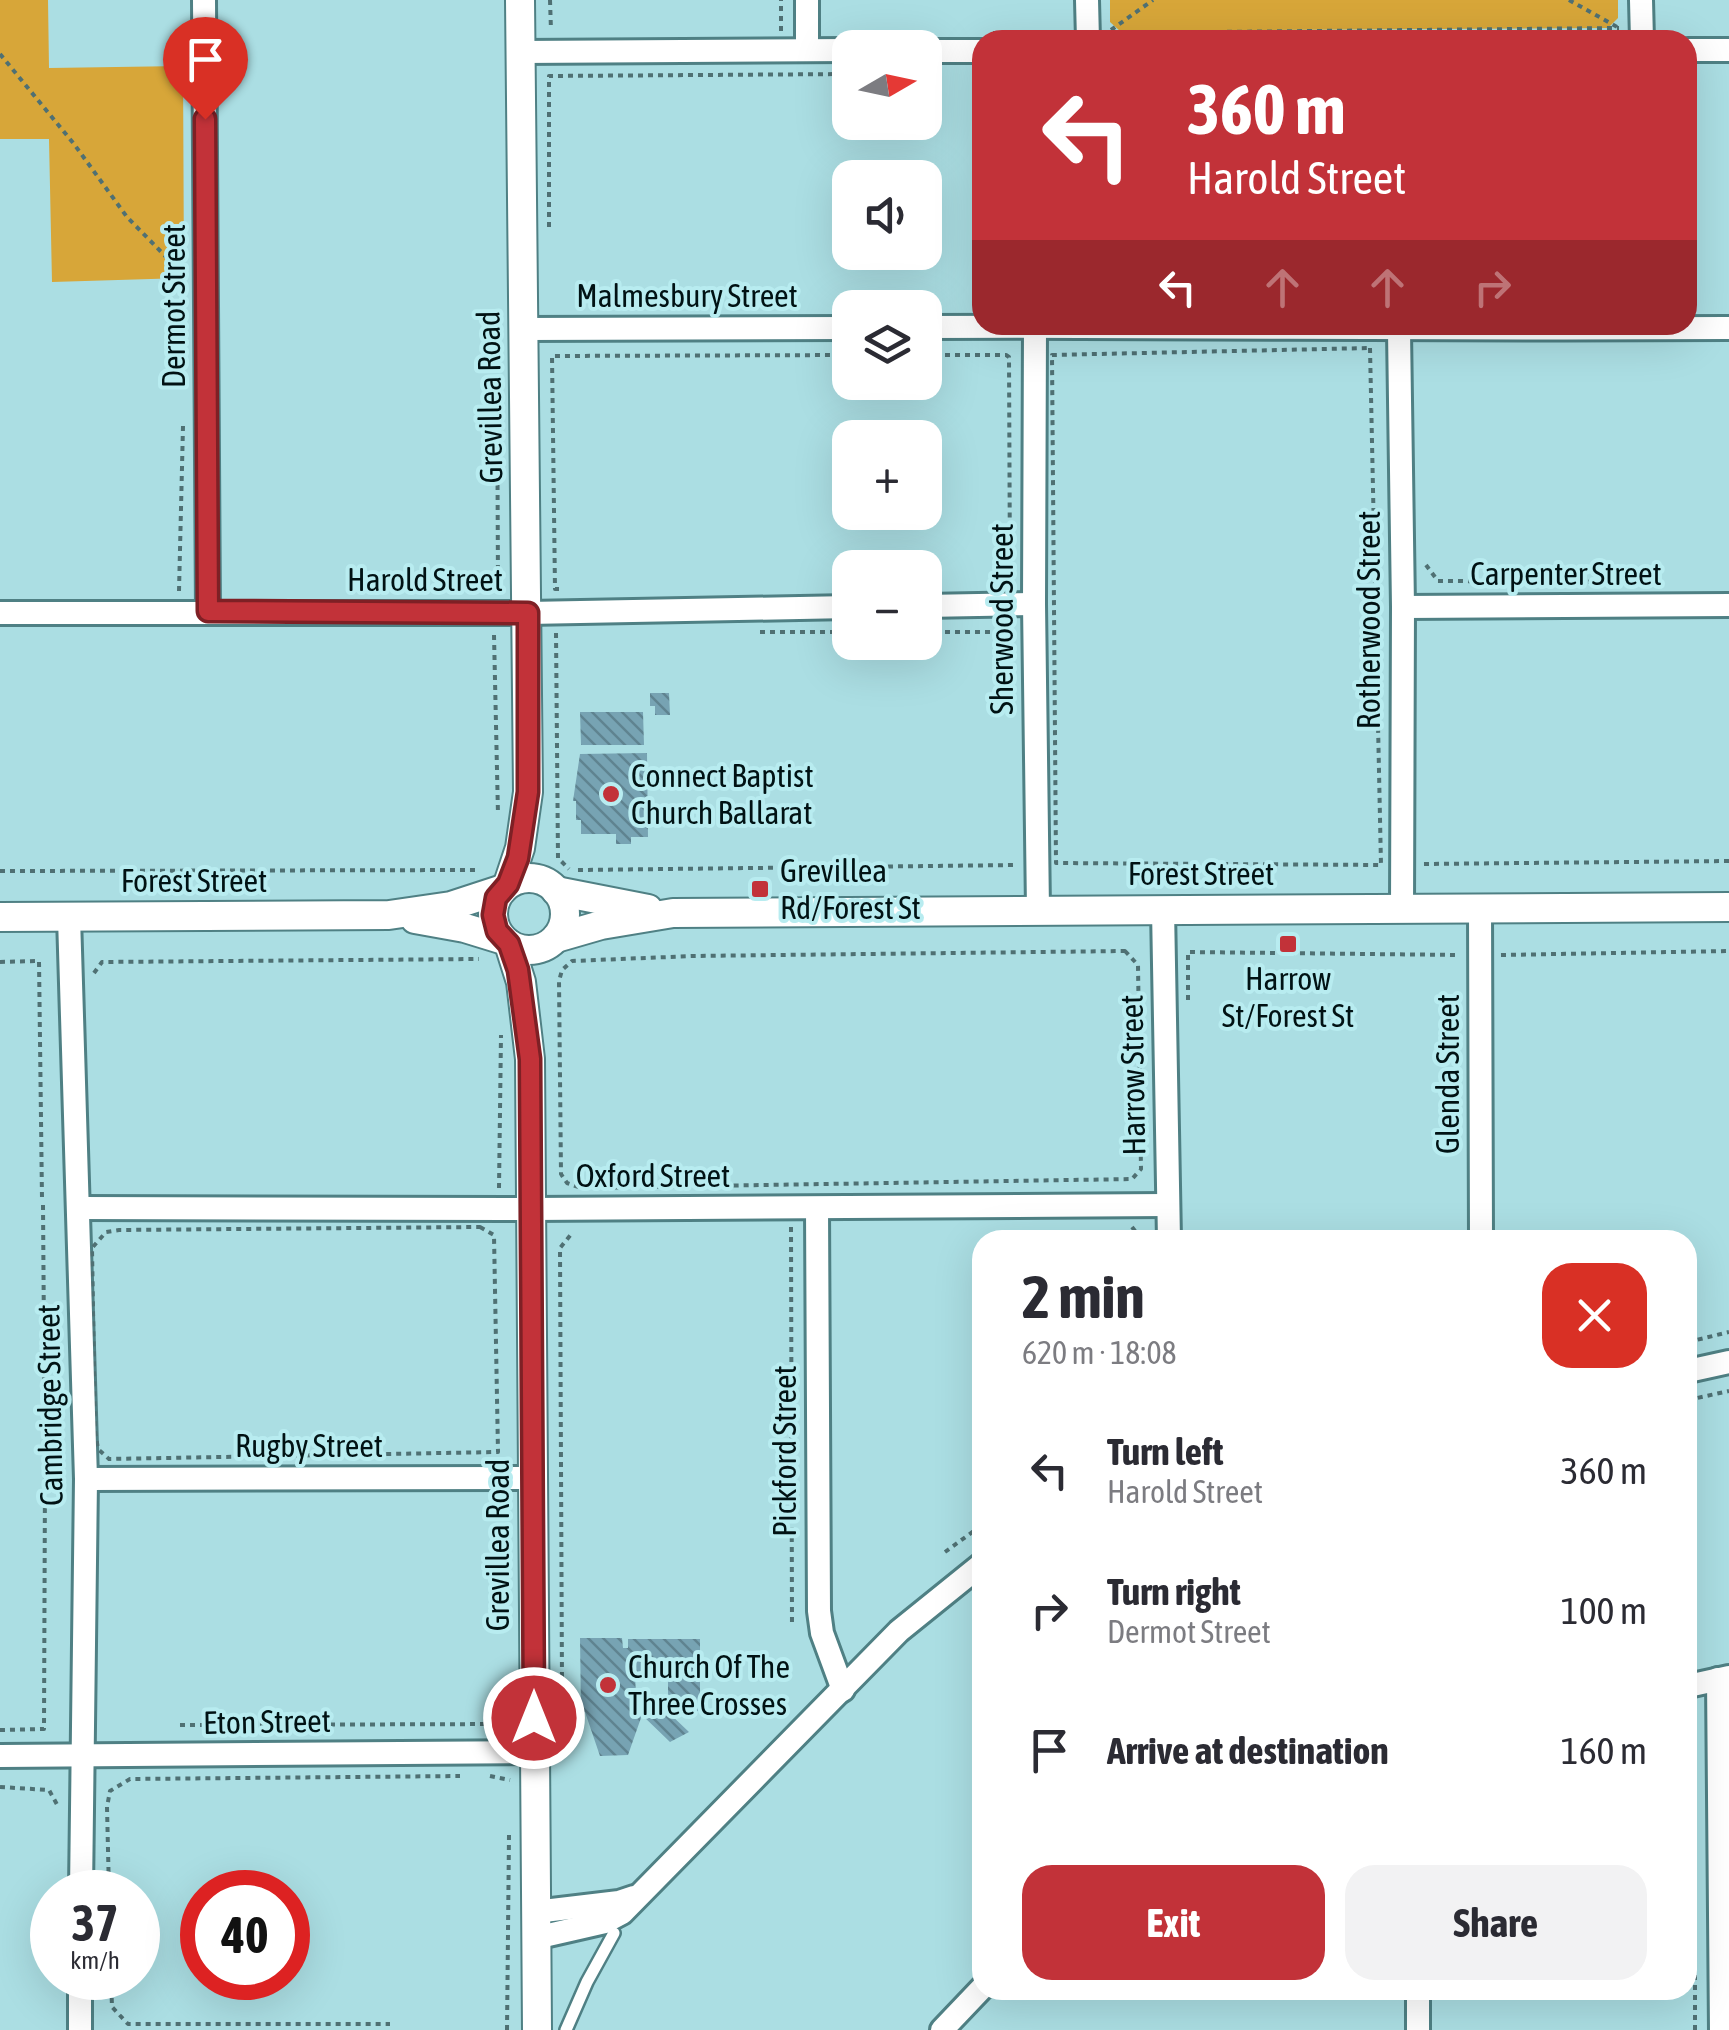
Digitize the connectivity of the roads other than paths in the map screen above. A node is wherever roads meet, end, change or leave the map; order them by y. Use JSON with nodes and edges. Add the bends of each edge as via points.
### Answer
{"nodes":[{"id":1,"x":204,"y":0,"type":"edge"},
{"id":2,"x":520,"y":0,"type":"edge"},
{"id":3,"x":807,"y":0,"type":"edge"},
{"id":4,"x":1087,"y":0,"type":"edge"},
{"id":5,"x":1641,"y":0,"type":"edge"},
{"id":6,"x":1095,"y":30,"type":"edge"},
{"id":7,"x":1642,"y":30,"type":"edge"},
{"id":8,"x":807,"y":50,"type":"junction"},
{"id":9,"x":832,"y":50,"type":"edge"},
{"id":10,"x":1697,"y":50,"type":"edge"},
{"id":11,"x":1729,"y":50,"type":"edge"},
{"id":12,"x":942,"y":51,"type":"edge"},
{"id":13,"x":972,"y":51,"type":"edge"},
{"id":14,"x":520,"y":52,"type":"junction"},
{"id":15,"x":832,"y":328,"type":"edge"},
{"id":16,"x":942,"y":328,"type":"edge"},
{"id":17,"x":972,"y":328,"type":"edge"},
{"id":18,"x":1697,"y":328,"type":"edge"},
{"id":19,"x":1729,"y":328,"type":"edge"},
{"id":20,"x":523,"y":329,"type":"junction"},
{"id":21,"x":1035,"y":335,"type":"edge"},
{"id":22,"x":1399,"y":335,"type":"edge"},
{"id":23,"x":1034,"y":604,"type":"junction"},
{"id":24,"x":1729,"y":605,"type":"edge"},
{"id":25,"x":942,"y":606,"type":"edge"},
{"id":26,"x":832,"y":607,"type":"edge"},
{"id":27,"x":1403,"y":607,"type":"junction"},
{"id":28,"x":208,"y":611,"type":"junction"},
{"id":29,"x":0,"y":613,"type":"edge"},
{"id":30,"x":528,"y":613,"type":"junction"},
{"id":31,"x":528,"y":792,"type":"junction"},
{"id":32,"x":500,"y":881,"type":"junction"},
{"id":33,"x":553,"y":888,"type":"junction"},
{"id":34,"x":1402,"y":908,"type":"junction"},
{"id":35,"x":1480,"y":908,"type":"junction"},
{"id":36,"x":1729,"y":908,"type":"edge"},
{"id":37,"x":1163,"y":909,"type":"junction"},
{"id":38,"x":1038,"y":910,"type":"junction"},
{"id":39,"x":673,"y":913,"type":"junction"},
{"id":40,"x":388,"y":914,"type":"junction"},
{"id":41,"x":0,"y":917,"type":"edge"},
{"id":42,"x":69,"y":917,"type":"junction"},
{"id":43,"x":534,"y":954,"type":"junction"},
{"id":44,"x":1167,"y":1204,"type":"junction"},
{"id":45,"x":79,"y":1208,"type":"junction"},
{"id":46,"x":817,"y":1208,"type":"junction"},
{"id":47,"x":532,"y":1209,"type":"junction"},
{"id":48,"x":1168,"y":1230,"type":"edge"},
{"id":49,"x":1481,"y":1230,"type":"edge"},
{"id":50,"x":1729,"y":1362,"type":"edge"},
{"id":51,"x":1697,"y":1369,"type":"edge"},
{"id":52,"x":533,"y":1478,"type":"junction"},
{"id":53,"x":86,"y":1479,"type":"junction"},
{"id":54,"x":972,"y":1572,"type":"edge"},
{"id":55,"x":1724,"y":1678,"type":"edge"},
{"id":56,"x":1697,"y":1684,"type":"edge"},
{"id":57,"x":843,"y":1690,"type":"junction"},
{"id":58,"x":534,"y":1752,"type":"junction"},
{"id":59,"x":0,"y":1756,"type":"edge"},
{"id":60,"x":81,"y":1757,"type":"junction"},
{"id":61,"x":80,"y":1870,"type":"edge"},
{"id":62,"x":535,"y":1925,"type":"junction"},
{"id":63,"x":614,"y":1933,"type":"dead end"},
{"id":64,"x":972,"y":1998,"type":"edge"},
{"id":65,"x":80,"y":2000,"type":"edge"},
{"id":66,"x":1418,"y":2000,"type":"edge"},
{"id":67,"x":80,"y":2030,"type":"edge"},
{"id":68,"x":536,"y":2030,"type":"edge"},
{"id":69,"x":566,"y":2030,"type":"edge"},
{"id":70,"x":942,"y":2030,"type":"edge"},
{"id":71,"x":1418,"y":2030,"type":"edge"},
{"id":72,"x":1721,"y":2030,"type":"edge"}],
"edges":[{"from":1,"to":28,"type":"street","name":"Dermot Street"},
{"from":2,"to":14,"type":"street","name":"Grevillea Road"},
{"from":3,"to":8,"type":"street"},
{"from":4,"to":6,"type":"street"},
{"from":5,"to":7,"type":"street"},
{"from":8,"to":9,"type":"street"},
{"from":8,"to":14,"type":"street"},
{"from":10,"to":11,"type":"street"},
{"from":12,"to":13,"type":"street"},
{"from":14,"to":20,"type":"street","name":"Grevillea Road"},
{"from":15,"to":20,"type":"street","name":"Malmesbury Street"},
{"from":16,"to":17,"type":"street"},
{"from":18,"to":19,"type":"street"},
{"from":20,"to":30,"type":"street","name":"Grevillea Road"},
{"from":21,"to":23,"type":"street","name":"Sherwood Street"},
{"from":22,"to":27,"type":"street","name":"Rotherwood Street"},
{"from":23,"to":25,"type":"street"},
{"from":23,"to":38,"type":"street","name":"Sherwood Street"},
{"from":24,"to":27,"type":"street","name":"Carpenter Street"},
{"from":26,"to":30,"type":"street","name":"Harold Street"},
{"from":27,"to":34,"type":"street","name":"Rotherwood Street"},
{"from":28,"to":29,"type":"street","name":"Harold Street"},
{"from":28,"to":30,"type":"street","name":"Harold Street"},
{"from":30,"to":31,"type":"street","name":"Grevillea Road"},
{"from":31,"to":32,"type":"street","name":"Grevillea Road","via":[[520,848]]},
{"from":31,"to":33,"type":"street","name":"Grevillea Road"},
{"from":32,"to":33,"type":"street","via":[[526,878]]},
{"from":32,"to":40,"type":"street","name":"Forest Street","via":[[451,906]]},
{"from":32,"to":43,"type":"street","name":"Grevillea Road","via":[[494,926]]},
{"from":33,"to":39,"type":"street"},
{"from":33,"to":43,"type":"street","name":"Grevillea Road","via":[[565,917]]},
{"from":34,"to":35,"type":"street","name":"Forest Street"},
{"from":34,"to":37,"type":"street","name":"Forest Street"},
{"from":35,"to":36,"type":"street","name":"Forest Street"},
{"from":35,"to":49,"type":"street","name":"Glenda Street"},
{"from":37,"to":38,"type":"street","name":"Forest Street"},
{"from":37,"to":44,"type":"street","name":"Harrow Street"},
{"from":38,"to":39,"type":"street","name":"Forest Street"},
{"from":39,"to":43,"type":"street","via":[[602,925]]},
{"from":40,"to":42,"type":"street","name":"Forest Street"},
{"from":40,"to":43,"type":"street","name":"Forest Street","via":[[464,928]]},
{"from":41,"to":42,"type":"street","name":"Forest Street"},
{"from":42,"to":45,"type":"street","name":"Cambridge Street"},
{"from":43,"to":47,"type":"street","name":"Grevillea Road"},
{"from":44,"to":46,"type":"street","name":"Oxford Street"},
{"from":44,"to":48,"type":"street","name":"Harrow Street"},
{"from":45,"to":47,"type":"street","name":"Oxford Street"},
{"from":45,"to":53,"type":"street","name":"Cambridge Street"},
{"from":46,"to":47,"type":"street","name":"Oxford Street"},
{"from":46,"to":57,"type":"street","name":"Pickford Street","via":[[818,1611]]},
{"from":47,"to":52,"type":"street","name":"Grevillea Road"},
{"from":50,"to":51,"type":"street"},
{"from":52,"to":53,"type":"street","name":"Rugby Street"},
{"from":52,"to":58,"type":"street","name":"Grevillea Road"},
{"from":53,"to":60,"type":"street","name":"Cambridge Street"},
{"from":54,"to":57,"type":"street","via":[[924,1608]]},
{"from":55,"to":56,"type":"street"},
{"from":55,"to":72,"type":"street"},
{"from":57,"to":62,"type":"street","via":[[641,1892]]},
{"from":58,"to":60,"type":"street","name":"Eton Street"},
{"from":58,"to":62,"type":"street","name":"Grevillea Road"},
{"from":59,"to":60,"type":"street","name":"Eton Street"},
{"from":60,"to":61,"type":"street","name":"Cambridge Street"},
{"from":62,"to":68,"type":"street","name":"Grevillea Road"},
{"from":63,"to":69,"type":"lane"},
{"from":64,"to":70,"type":"street"},
{"from":65,"to":67,"type":"street"},
{"from":66,"to":71,"type":"street"}]}
